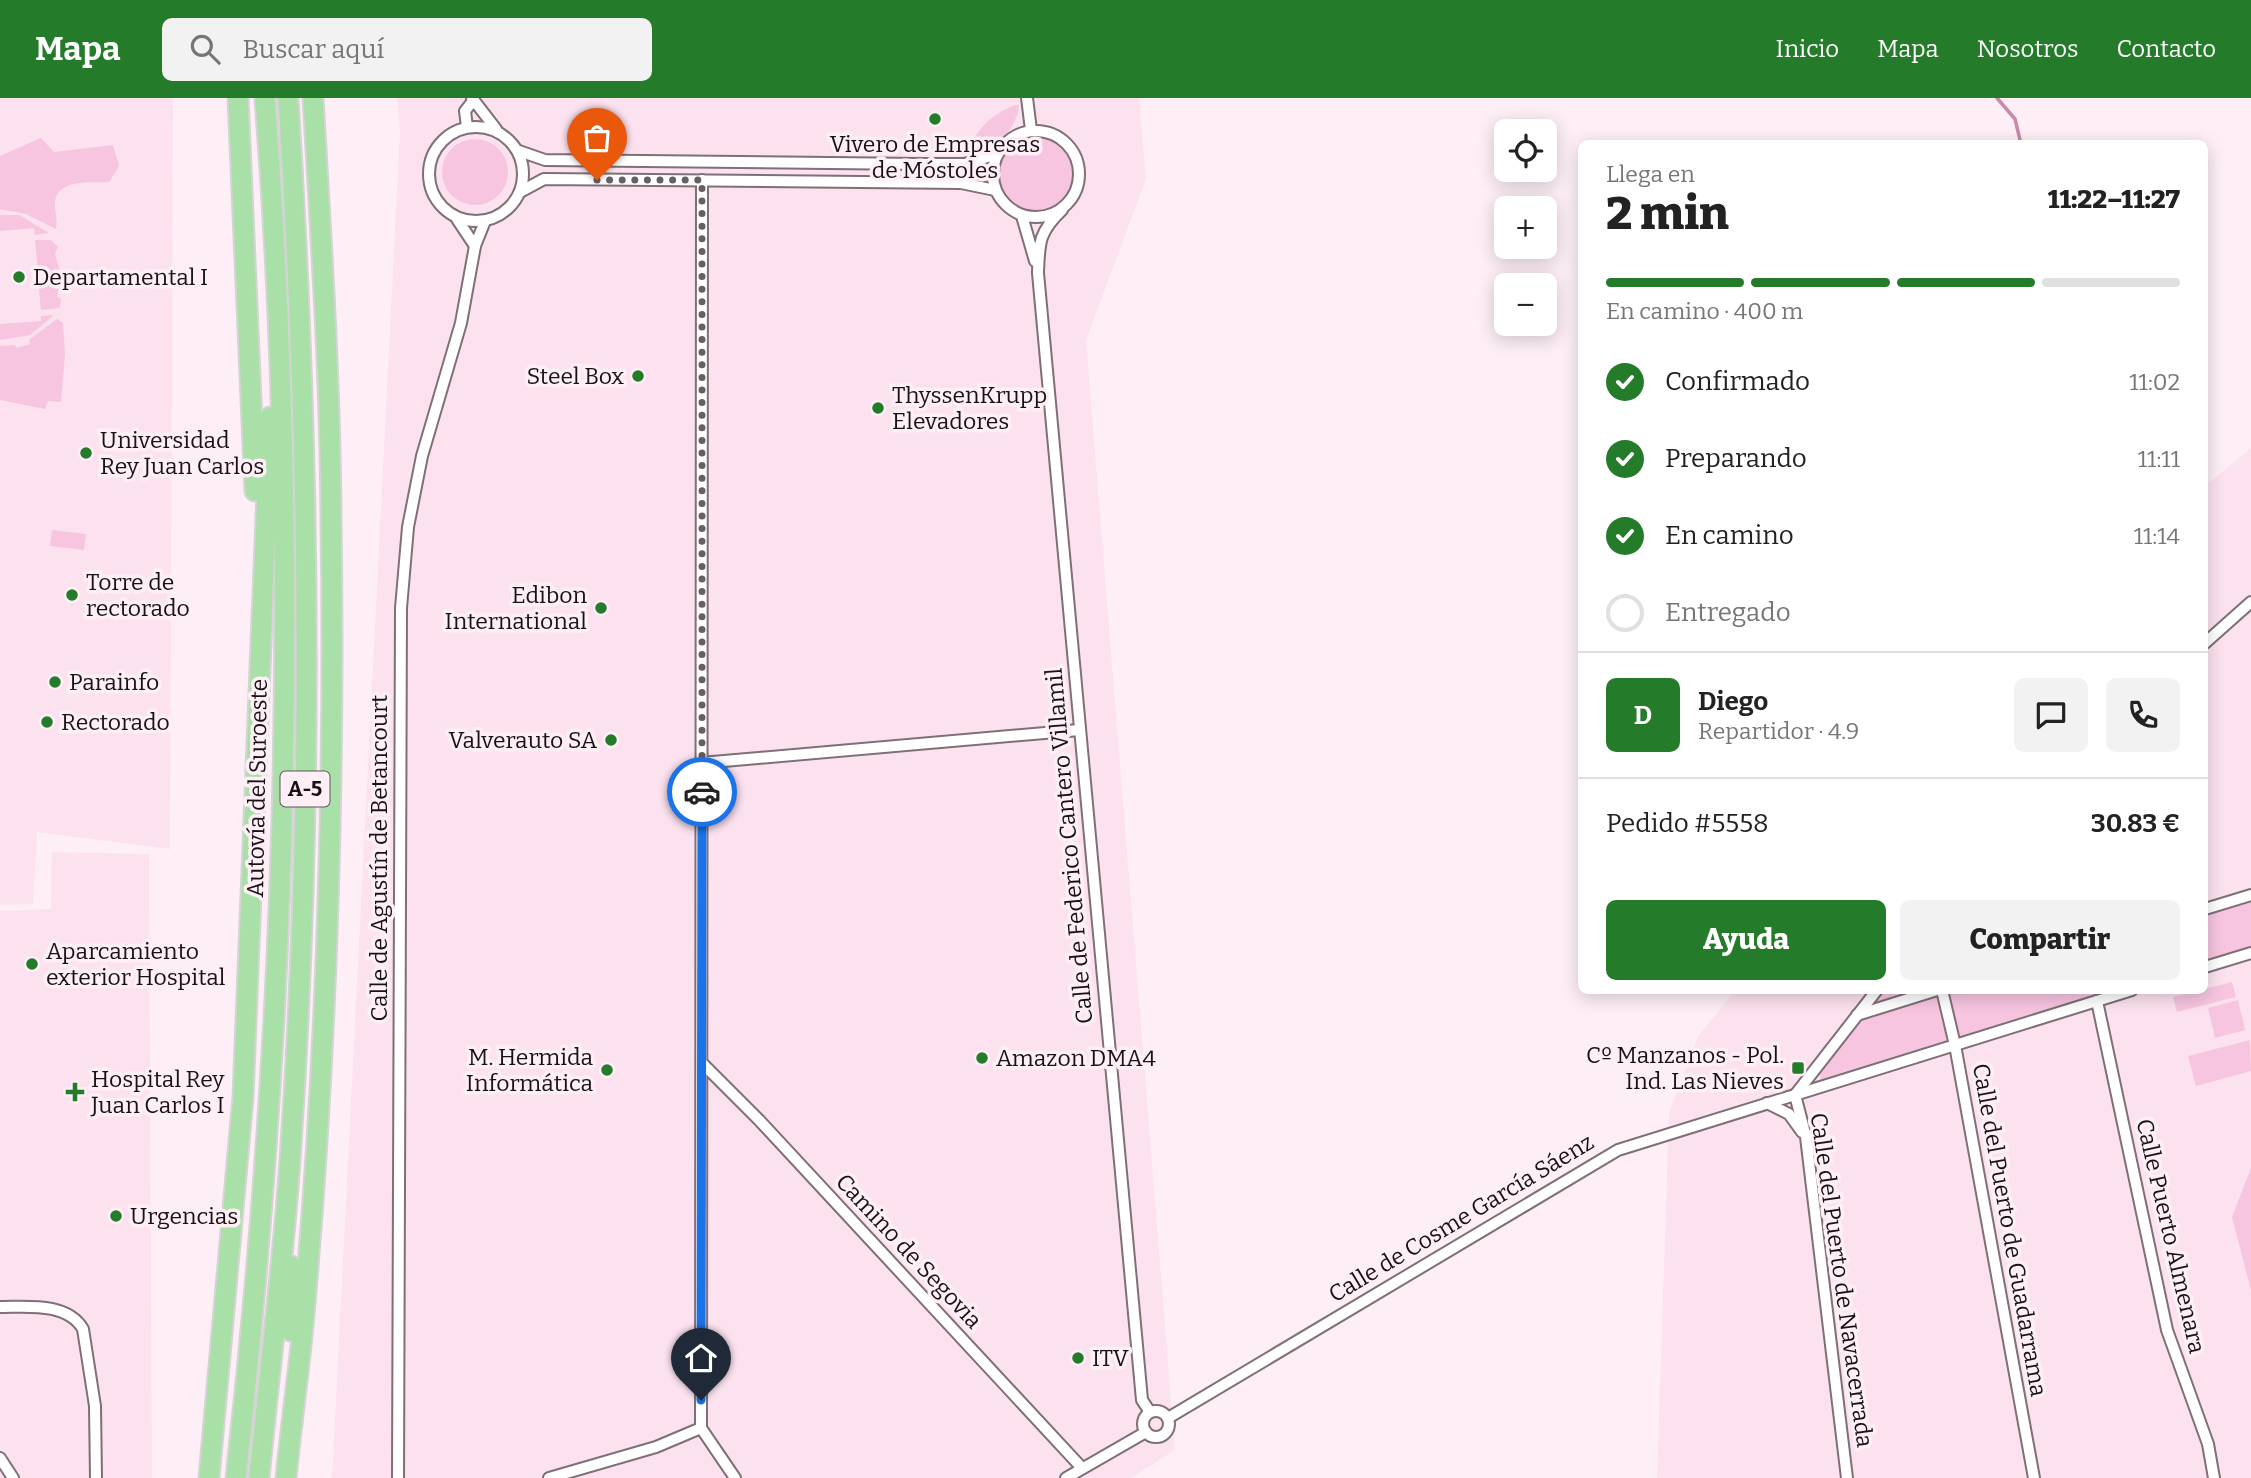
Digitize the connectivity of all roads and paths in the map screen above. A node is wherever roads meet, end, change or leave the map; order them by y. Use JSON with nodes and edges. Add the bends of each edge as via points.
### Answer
{"nodes":[{"id":1,"x":238,"y":98,"type":"edge"},
{"id":2,"x":265,"y":98,"type":"edge"},
{"id":3,"x":288,"y":98,"type":"edge"},
{"id":4,"x":313,"y":98,"type":"edge"},
{"id":5,"x":1027,"y":98,"type":"edge"},
{"id":6,"x":473,"y":99,"type":"edge"},
{"id":7,"x":267,"y":126,"type":"junction"},
{"id":8,"x":467,"y":127,"type":"junction"},
{"id":9,"x":497,"y":130,"type":"junction"},
{"id":10,"x":1031,"y":130,"type":"junction"},
{"id":11,"x":519,"y":151,"type":"junction"},
{"id":12,"x":997,"y":154,"type":"junction"},
{"id":13,"x":702,"y":180,"type":"junction"},
{"id":14,"x":995,"y":190,"type":"junction"},
{"id":15,"x":520,"y":192,"type":"junction"},
{"id":16,"x":1062,"y":209,"type":"junction"},
{"id":17,"x":455,"y":216,"type":"junction"},
{"id":18,"x":1022,"y":216,"type":"junction"},
{"id":19,"x":485,"y":220,"type":"junction"},
{"id":20,"x":475,"y":246,"type":"junction"},
{"id":21,"x":1038,"y":273,"type":"junction"},
{"id":22,"x":2251,"y":602,"type":"edge"},
{"id":23,"x":2208,"y":640,"type":"edge"},
{"id":24,"x":259,"y":681,"type":"junction"},
{"id":25,"x":1079,"y":730,"type":"junction"},
{"id":26,"x":701,"y":763,"type":"junction"},
{"id":27,"x":2251,"y":895,"type":"edge"},
{"id":28,"x":2208,"y":908,"type":"edge"},
{"id":29,"x":2251,"y":953,"type":"edge"},
{"id":30,"x":2208,"y":966,"type":"edge"},
{"id":31,"x":1874,"y":994,"type":"edge"},
{"id":32,"x":1927,"y":994,"type":"edge"},
{"id":33,"x":1941,"y":994,"type":"edge"},
{"id":34,"x":2119,"y":994,"type":"edge"},
{"id":35,"x":2097,"y":1001,"type":"junction"},
{"id":36,"x":1857,"y":1015,"type":"junction"},
{"id":37,"x":1955,"y":1045,"type":"junction"},
{"id":38,"x":703,"y":1064,"type":"junction"},
{"id":39,"x":1795,"y":1095,"type":"junction"},
{"id":40,"x":1767,"y":1103,"type":"junction"},
{"id":41,"x":1806,"y":1137,"type":"junction"},
{"id":42,"x":290,"y":1161,"type":"junction"},
{"id":43,"x":0,"y":1307,"type":"edge"},
{"id":44,"x":303,"y":1327,"type":"junction"},
{"id":45,"x":1150,"y":1412,"type":"junction"},
{"id":46,"x":1168,"y":1419,"type":"junction"},
{"id":47,"x":701,"y":1428,"type":"junction"},
{"id":48,"x":291,"y":1430,"type":"junction"},
{"id":49,"x":1146,"y":1432,"type":"junction"},
{"id":50,"x":0,"y":1458,"type":"edge"},
{"id":51,"x":1083,"y":1468,"type":"junction"},
{"id":52,"x":13,"y":1478,"type":"edge"},
{"id":53,"x":96,"y":1478,"type":"edge"},
{"id":54,"x":209,"y":1478,"type":"edge"},
{"id":55,"x":236,"y":1478,"type":"edge"},
{"id":56,"x":259,"y":1478,"type":"edge"},
{"id":57,"x":286,"y":1478,"type":"edge"},
{"id":58,"x":296,"y":1478,"type":"edge"},
{"id":59,"x":398,"y":1478,"type":"edge"},
{"id":60,"x":550,"y":1478,"type":"edge"},
{"id":61,"x":735,"y":1478,"type":"edge"},
{"id":62,"x":1066,"y":1478,"type":"edge"},
{"id":63,"x":1847,"y":1478,"type":"edge"},
{"id":64,"x":2034,"y":1478,"type":"edge"},
{"id":65,"x":2214,"y":1478,"type":"edge"}],
"edges":[{"from":1,"to":24,"type":"highway","via":[[255,463]]},
{"from":2,"to":7,"type":"highway","name":"Autovía del Suroeste","number":"A-5"},
{"from":3,"to":42,"type":"highway","name":"Autovía del Suroeste","number":"A-5","via":[[300,295],[306,604],[305,805]]},
{"from":4,"to":44,"type":"highway","via":[[331,513],[330,758],[325,981]]},
{"from":5,"to":10,"type":"street"},
{"from":6,"to":8,"type":"street","via":[[465,111]]},
{"from":6,"to":9,"type":"street"},
{"from":7,"to":24,"type":"highway","via":[[263,164],[271,396]]},
{"from":7,"to":55,"type":"highway","name":"Autovía del Suroeste","number":"A-5","via":[[283,436],[282,790],[270,1095],[254,1316]]},
{"from":8,"to":9,"type":"street"},
{"from":8,"to":17,"type":"street","via":[[442,141],[429,167],[434,196]]},
{"from":9,"to":11,"type":"street"},
{"from":10,"to":12,"type":"street","via":[[1006,142]]},
{"from":10,"to":16,"type":"street","via":[[1062,138],[1073,150],[1079,182]]},
{"from":11,"to":12,"type":"street","via":[[545,160],[920,164],[961,164]]},
{"from":11,"to":15,"type":"street","via":[[524,172]]},
{"from":12,"to":14,"type":"street"},
{"from":13,"to":14,"type":"street","via":[[961,183]]},
{"from":13,"to":15,"type":"street","via":[[544,179]]},
{"from":13,"to":26,"type":"street"},
{"from":14,"to":18,"type":"street"},
{"from":15,"to":19,"type":"street","via":[[500,215]]},
{"from":16,"to":18,"type":"street","via":[[1050,216]]},
{"from":16,"to":21,"type":"street","name":"Calle de Federico Cantero Villamil","via":[[1046,225],[1041,238]]},
{"from":17,"to":19,"type":"street"},
{"from":17,"to":20,"type":"street"},
{"from":18,"to":21,"type":"street","name":"Calle de Federico Cantero Villamil"},
{"from":19,"to":20,"type":"street","name":"Calle de Agustín de Betancourt"},
{"from":20,"to":59,"type":"street","name":"Calle de Agustín de Betancourt","via":[[461,323],[422,456],[408,527],[401,608]]},
{"from":21,"to":25,"type":"street","name":"Calle de Federico Cantero Villamil"},
{"from":22,"to":23,"type":"street"},
{"from":24,"to":54,"type":"highway","via":[[243,1097]]},
{"from":25,"to":26,"type":"street"},
{"from":25,"to":45,"type":"street","name":"Calle de Federico Cantero Villamil","via":[[1142,1399]]},
{"from":26,"to":38,"type":"street"},
{"from":27,"to":28,"type":"street"},
{"from":29,"to":30,"type":"street"},
{"from":31,"to":36,"type":"street","name":"Calle del Puerto de Navacerrada"},
{"from":32,"to":36,"type":"street"},
{"from":33,"to":37,"type":"street","name":"Calle del Puerto de Guadarrama"},
{"from":34,"to":35,"type":"street","name":"Calle de Cosme García Sáenz"},
{"from":35,"to":37,"type":"street","name":"Calle de Cosme García Sáenz"},
{"from":35,"to":65,"type":"street","name":"Calle Puerto Almenara","via":[[2167,1329],[2207,1444]]},
{"from":36,"to":39,"type":"street","name":"Calle del Puerto de Navacerrada"},
{"from":37,"to":39,"type":"street","name":"Calle de Cosme García Sáenz"},
{"from":37,"to":64,"type":"street","name":"Calle del Puerto de Guadarrama"},
{"from":38,"to":47,"type":"street"},
{"from":38,"to":51,"type":"street","name":"Camino de Segovia"},
{"from":39,"to":40,"type":"street","name":"Calle de Cosme García Sáenz"},
{"from":39,"to":41,"type":"street","name":"Calle del Puerto de Navacerrada"},
{"from":40,"to":41,"type":"street","via":[[1789,1114]]},
{"from":40,"to":46,"type":"street","name":"Calle de Cosme García Sáenz","via":[[1618,1150]]},
{"from":41,"to":63,"type":"street","name":"Calle del Puerto de Navacerrada"},
{"from":42,"to":48,"type":"highway"},
{"from":42,"to":56,"type":"highway","name":"Autovía del Suroeste","number":"A-5"},
{"from":43,"to":53,"type":"street","via":[[60,1311],[77,1319],[83,1328],[95,1406]]},
{"from":44,"to":48,"type":"highway"},
{"from":44,"to":58,"type":"highway"},
{"from":45,"to":46,"type":"street","via":[[1160,1412]]},
{"from":45,"to":49,"type":"street","via":[[1143,1422]]},
{"from":46,"to":49,"type":"street","via":[[1163,1434],[1156,1437]]},
{"from":47,"to":60,"type":"street","via":[[656,1447]]},
{"from":47,"to":61,"type":"street"},
{"from":48,"to":57,"type":"highway"},
{"from":49,"to":51,"type":"street"},
{"from":50,"to":52,"type":"street"},
{"from":51,"to":62,"type":"street"}]}
